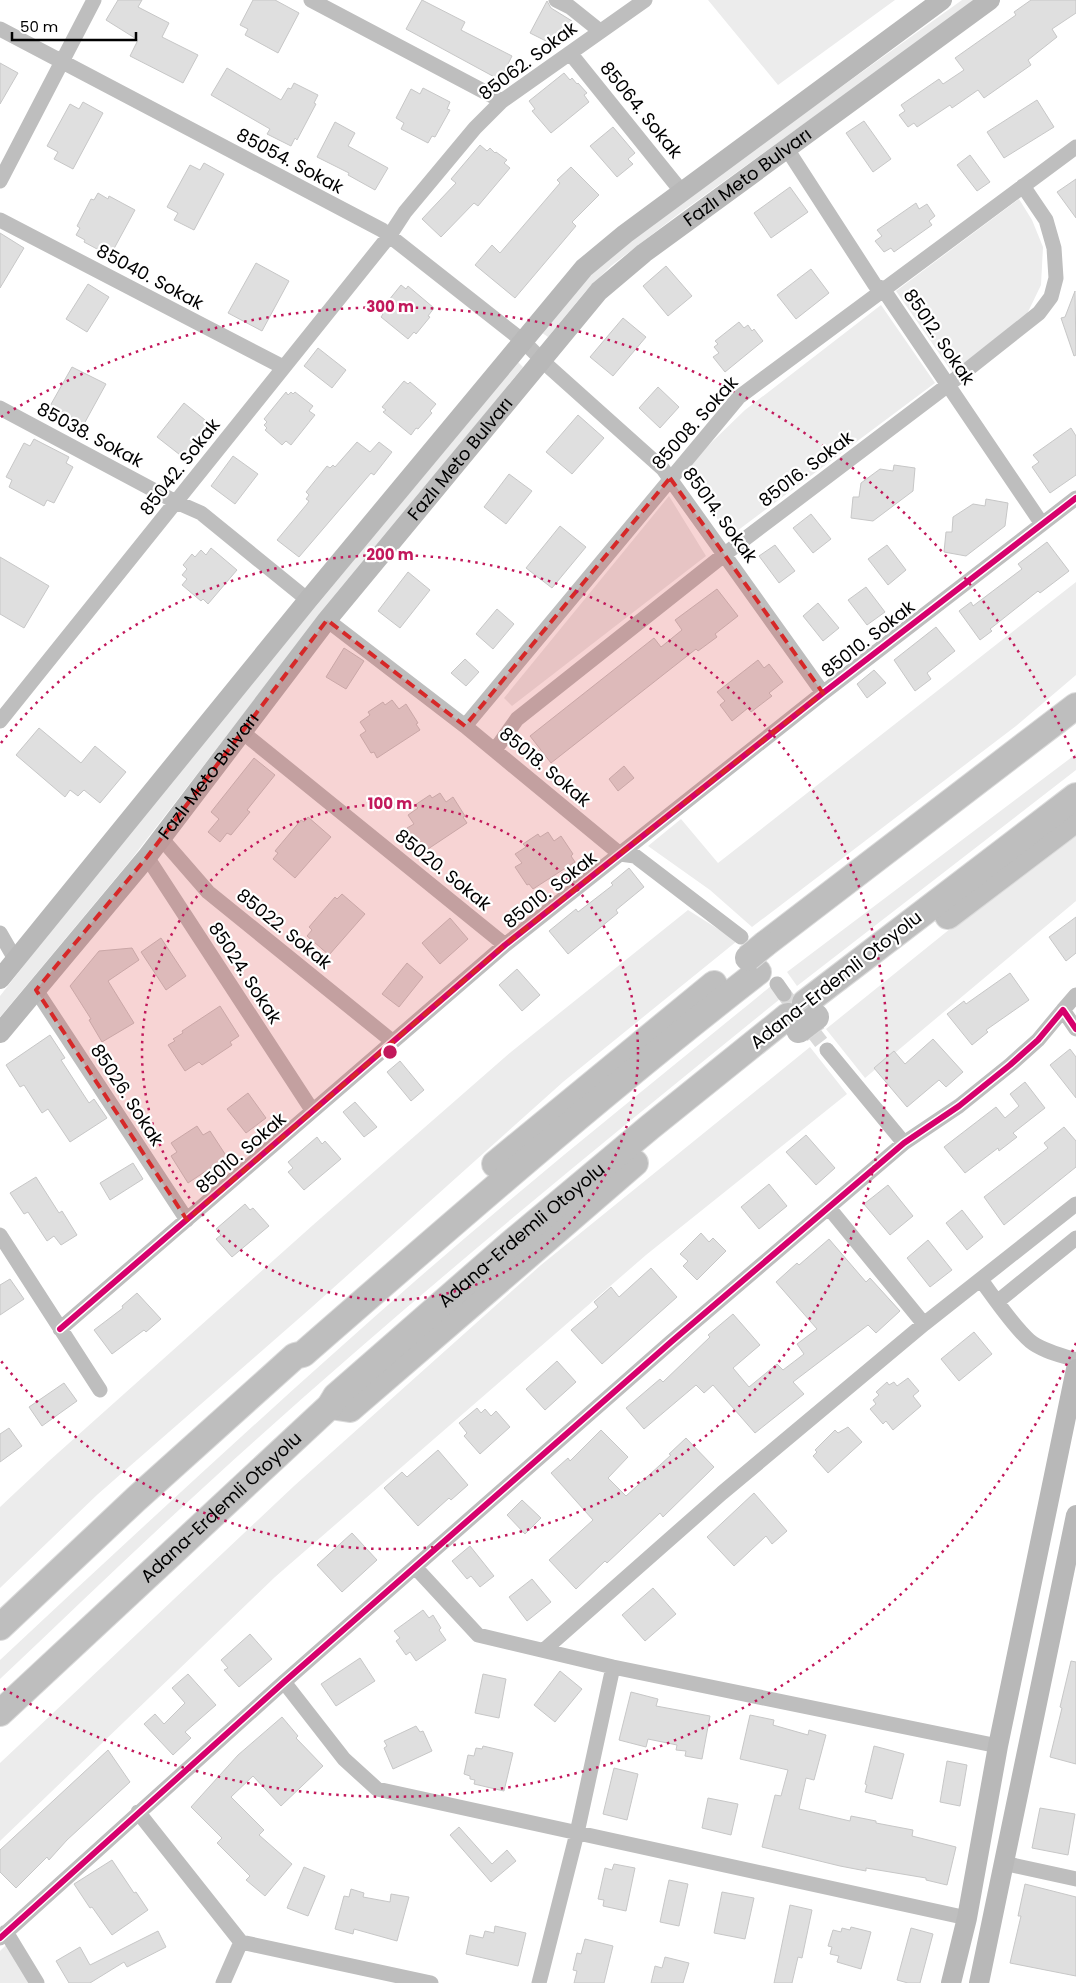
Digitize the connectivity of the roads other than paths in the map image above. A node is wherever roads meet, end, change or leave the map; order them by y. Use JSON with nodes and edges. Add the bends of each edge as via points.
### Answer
{"nodes":[{"id":1,"x":94,"y":0,"type":"edge"},
{"id":2,"x":311,"y":0,"type":"edge"},
{"id":3,"x":556,"y":0,"type":"edge"},
{"id":4,"x":645,"y":0,"type":"edge"},
{"id":5,"x":942,"y":0,"type":"edge"},
{"id":6,"x":990,"y":0,"type":"edge"},
{"id":7,"x":0,"y":29,"type":"edge"},
{"id":8,"x":600,"y":31,"type":"junction"},
{"id":9,"x":570,"y":52,"type":"junction"},
{"id":10,"x":62,"y":62,"type":"junction"},
{"id":11,"x":502,"y":101,"type":"junction"},
{"id":12,"x":1076,"y":147,"type":"edge"},
{"id":13,"x":787,"y":149,"type":"junction"},
{"id":14,"x":0,"y":182,"type":"edge"},
{"id":15,"x":1023,"y":186,"type":"junction"},
{"id":16,"x":682,"y":192,"type":"junction"},
{"id":17,"x":0,"y":220,"type":"edge"},
{"id":18,"x":390,"y":235,"type":"junction"},
{"id":19,"x":883,"y":289,"type":"junction"},
{"id":20,"x":523,"y":341,"type":"junction"},
{"id":21,"x":541,"y":359,"type":"junction"},
{"id":22,"x":283,"y":367,"type":"junction"},
{"id":23,"x":948,"y":385,"type":"junction"},
{"id":24,"x":0,"y":408,"type":"edge"},
{"id":25,"x":670,"y":478,"type":"junction"},
{"id":26,"x":1076,"y":498,"type":"edge"},
{"id":27,"x":176,"y":502,"type":"junction"},
{"id":28,"x":1042,"y":524,"type":"junction"},
{"id":29,"x":725,"y":554,"type":"junction"},
{"id":30,"x":308,"y":600,"type":"junction"},
{"id":31,"x":328,"y":620,"type":"junction"},
{"id":32,"x":824,"y":693,"type":"junction"},
{"id":33,"x":1076,"y":706,"type":"edge"},
{"id":34,"x":0,"y":721,"type":"edge"},
{"id":35,"x":465,"y":726,"type":"junction"},
{"id":36,"x":1076,"y":729,"type":"edge"},
{"id":37,"x":241,"y":731,"type":"junction"},
{"id":38,"x":495,"y":750,"type":"junction"},
{"id":39,"x":1076,"y":796,"type":"edge"},
{"id":40,"x":1076,"y":819,"type":"edge"},
{"id":41,"x":161,"y":838,"type":"junction"},
{"id":42,"x":620,"y":854,"type":"junction"},
{"id":43,"x":147,"y":857,"type":"junction"},
{"id":44,"x":0,"y":933,"type":"edge"},
{"id":45,"x":505,"y":945,"type":"junction"},
{"id":46,"x":15,"y":959,"type":"junction"},
{"id":47,"x":0,"y":979,"type":"edge"},
{"id":48,"x":778,"y":983,"type":"junction"},
{"id":49,"x":36,"y":990,"type":"junction"},
{"id":50,"x":1076,"y":994,"type":"edge"},
{"id":51,"x":1063,"y":1010,"type":"junction"},
{"id":52,"x":1076,"y":1029,"type":"edge"},
{"id":53,"x":0,"y":1033,"type":"edge"},
{"id":54,"x":392,"y":1042,"type":"junction"},
{"id":55,"x":827,"y":1050,"type":"tunnel mouth"},
{"id":56,"x":312,"y":1110,"type":"junction"},
{"id":57,"x":904,"y":1143,"type":"junction"},
{"id":58,"x":1076,"y":1204,"type":"edge"},
{"id":59,"x":829,"y":1208,"type":"junction"},
{"id":60,"x":187,"y":1220,"type":"junction"},
{"id":61,"x":0,"y":1235,"type":"edge"},
{"id":62,"x":1076,"y":1238,"type":"edge"},
{"id":63,"x":981,"y":1280,"type":"junction"},
{"id":64,"x":997,"y":1302,"type":"junction"},
{"id":65,"x":924,"y":1324,"type":"junction"},
{"id":66,"x":60,"y":1329,"type":"junction"},
{"id":67,"x":1076,"y":1360,"type":"edge"},
{"id":68,"x":1076,"y":1369,"type":"edge"},
{"id":69,"x":100,"y":1390,"type":"dead end"},
{"id":70,"x":1076,"y":1515,"type":"edge"},
{"id":71,"x":1072,"y":1557,"type":"edge"},
{"id":72,"x":415,"y":1567,"type":"junction"},
{"id":73,"x":0,"y":1627,"type":"edge"},
{"id":74,"x":544,"y":1650,"type":"junction"},
{"id":75,"x":613,"y":1667,"type":"junction"},
{"id":76,"x":284,"y":1682,"type":"junction"},
{"id":77,"x":0,"y":1713,"type":"edge"},
{"id":78,"x":998,"y":1746,"type":"junction"},
{"id":79,"x":138,"y":1812,"type":"junction"},
{"id":80,"x":576,"y":1833,"type":"junction"},
{"id":81,"x":1003,"y":1864,"type":"junction"},
{"id":82,"x":1076,"y":1879,"type":"edge"},
{"id":83,"x":966,"y":1918,"type":"junction"},
{"id":84,"x":3,"y":1934,"type":"edge"},
{"id":85,"x":241,"y":1942,"type":"junction"},
{"id":86,"x":982,"y":1982,"type":"edge"},
{"id":87,"x":37,"y":1983,"type":"edge"},
{"id":88,"x":223,"y":1983,"type":"edge"},
{"id":89,"x":431,"y":1983,"type":"edge"},
{"id":90,"x":539,"y":1983,"type":"edge"},
{"id":91,"x":951,"y":1983,"type":"edge"}],
"edges":[{"from":1,"to":10,"type":"street"},
{"from":2,"to":11,"type":"street"},
{"from":3,"to":8,"type":"street"},
{"from":4,"to":8,"type":"street","name":"85062. Sokak"},
{"from":5,"to":16,"type":"main road","name":"Fazlı Meto Bulvarı"},
{"from":6,"to":13,"type":"main road","name":"Fazlı Meto Bulvarı"},
{"from":7,"to":10,"type":"street","name":"85054. Sokak"},
{"from":8,"to":9,"type":"street","name":"85062. Sokak"},
{"from":9,"to":11,"type":"street","name":"85062. Sokak"},
{"from":9,"to":16,"type":"street","name":"85064. Sokak"},
{"from":10,"to":14,"type":"street"},
{"from":10,"to":18,"type":"street","name":"85054. Sokak"},
{"from":11,"to":18,"type":"street","name":"85062. Sokak","via":[[404,212]]},
{"from":12,"to":15,"type":"street","name":"85008. Sokak"},
{"from":13,"to":19,"type":"street","name":"85012. Sokak","via":[[875,285]]},
{"from":13,"to":21,"type":"main road","name":"Fazlı Meto Bulvarı","via":[[652,247],[598,291]]},
{"from":15,"to":19,"type":"street","name":"85008. Sokak"},
{"from":15,"to":23,"type":"street","name":"85016. Sokak","via":[[1046,220],[1054,248],[1056,278],[1050,297],[1038,313]]},
{"from":16,"to":20,"type":"main road","name":"Fazlı Meto Bulvarı","via":[[584,268]]},
{"from":17,"to":22,"type":"street","name":"85040. Sokak"},
{"from":18,"to":20,"type":"street","name":"85054. Sokak"},
{"from":18,"to":22,"type":"street","name":"85042. Sokak"},
{"from":19,"to":23,"type":"street","name":"85012. Sokak"},
{"from":19,"to":25,"type":"street","name":"85008. Sokak","via":[[739,397]]},
{"from":20,"to":21,"type":"street","name":"85054. Sokak"},
{"from":20,"to":30,"type":"main road","name":"Fazlı Meto Bulvarı"},
{"from":21,"to":25,"type":"street","name":"85014. Sokak"},
{"from":21,"to":31,"type":"main road","name":"Fazlı Meto Bulvarı"},
{"from":22,"to":27,"type":"street","name":"85042. Sokak"},
{"from":23,"to":28,"type":"street","name":"85012. Sokak"},
{"from":23,"to":29,"type":"street","name":"85016. Sokak"},
{"from":24,"to":27,"type":"street","name":"85038. Sokak"},
{"from":25,"to":29,"type":"street","name":"85014. Sokak"},
{"from":25,"to":35,"type":"street","name":"85008. Sokak"},
{"from":26,"to":28,"type":"street","name":"85010. Sokak"},
{"from":27,"to":30,"type":"street","name":"85038. Sokak","via":[[201,513]]},
{"from":27,"to":34,"type":"street","name":"85042. Sokak"},
{"from":28,"to":32,"type":"street","name":"85010. Sokak"},
{"from":29,"to":32,"type":"street","name":"85014. Sokak"},
{"from":29,"to":38,"type":"street","name":"85016. Sokak","via":[[518,719]]},
{"from":30,"to":46,"type":"main road","name":"Fazlı Meto Bulvarı"},
{"from":31,"to":35,"type":"street","name":"85018. Sokak"},
{"from":31,"to":37,"type":"main road","name":"Fazlı Meto Bulvarı"},
{"from":32,"to":42,"type":"street","name":"85010. Sokak"},
{"from":33,"to":48,"type":"highway"},
{"from":35,"to":38,"type":"street","name":"85018. Sokak"},
{"from":36,"to":48,"type":"highway","name":"Adana-Erdemli Otoyolu"},
{"from":37,"to":41,"type":"main road","name":"Fazlı Meto Bulvarı"},
{"from":37,"to":45,"type":"street","name":"85020. Sokak"},
{"from":38,"to":42,"type":"street","name":"85018. Sokak"},
{"from":39,"to":48,"type":"highway","name":"Adana-Erdemli Otoyolu"},
{"from":40,"to":48,"type":"highway"},
{"from":41,"to":43,"type":"main road","name":"Fazlı Meto Bulvarı"},
{"from":41,"to":54,"type":"street","name":"85022. Sokak","via":[[208,892]]},
{"from":42,"to":45,"type":"street","name":"85010. Sokak"},
{"from":42,"to":48,"type":"street","name":"85018. Sokak","via":[[635,856]]},
{"from":43,"to":49,"type":"main road","name":"Fazlı Meto Bulvarı"},
{"from":43,"to":56,"type":"street","name":"85024. Sokak"},
{"from":44,"to":46,"type":"street"},
{"from":45,"to":54,"type":"street","name":"85010. Sokak"},
{"from":46,"to":47,"type":"main road","name":"Fazlı Meto Bulvarı"},
{"from":48,"to":73,"type":"highway","name":"Adana-Erdemli Otoyolu","via":[[708,1012],[471,1208],[304,1354],[294,1356]]},
{"from":48,"to":77,"type":"highway","name":"Adana-Erdemli Otoyolu","via":[[644,1155],[350,1408],[330,1406]]},
{"from":49,"to":53,"type":"main road","name":"Fazlı Meto Bulvarı"},
{"from":49,"to":60,"type":"street","name":"85026. Sokak"},
{"from":50,"to":51,"type":"street"},
{"from":51,"to":52,"type":"street"},
{"from":51,"to":57,"type":"street","via":[[1038,1040],[1010,1065],[959,1106]]},
{"from":54,"to":56,"type":"street","name":"85010. Sokak"},
{"from":55,"to":57,"type":"street"},
{"from":56,"to":60,"type":"street","name":"85010. Sokak"},
{"from":57,"to":59,"type":"street"},
{"from":58,"to":63,"type":"street"},
{"from":59,"to":65,"type":"street"},
{"from":59,"to":72,"type":"street"},
{"from":60,"to":66,"type":"street","name":"85010. Sokak"},
{"from":61,"to":66,"type":"street"},
{"from":62,"to":64,"type":"street"},
{"from":63,"to":64,"type":"street"},
{"from":63,"to":65,"type":"street"},
{"from":64,"to":67,"type":"street","via":[[1030,1341]]},
{"from":65,"to":74,"type":"street","via":[[722,1493]]},
{"from":66,"to":69,"type":"street"},
{"from":68,"to":78,"type":"main road"},
{"from":70,"to":71,"type":"main road"},
{"from":71,"to":81,"type":"main road"},
{"from":72,"to":74,"type":"street","via":[[478,1635]]},
{"from":72,"to":76,"type":"street"},
{"from":74,"to":75,"type":"street"},
{"from":75,"to":78,"type":"street"},
{"from":75,"to":80,"type":"street"},
{"from":76,"to":79,"type":"street"},
{"from":76,"to":80,"type":"street","via":[[344,1759],[377,1789]]},
{"from":78,"to":83,"type":"main road"},
{"from":79,"to":84,"type":"street"},
{"from":79,"to":85,"type":"street"},
{"from":80,"to":83,"type":"street"},
{"from":80,"to":90,"type":"street"},
{"from":81,"to":82,"type":"street"},
{"from":81,"to":86,"type":"main road"},
{"from":83,"to":91,"type":"main road"},
{"from":84,"to":87,"type":"street"},
{"from":85,"to":88,"type":"street"},
{"from":85,"to":89,"type":"street"}]}
